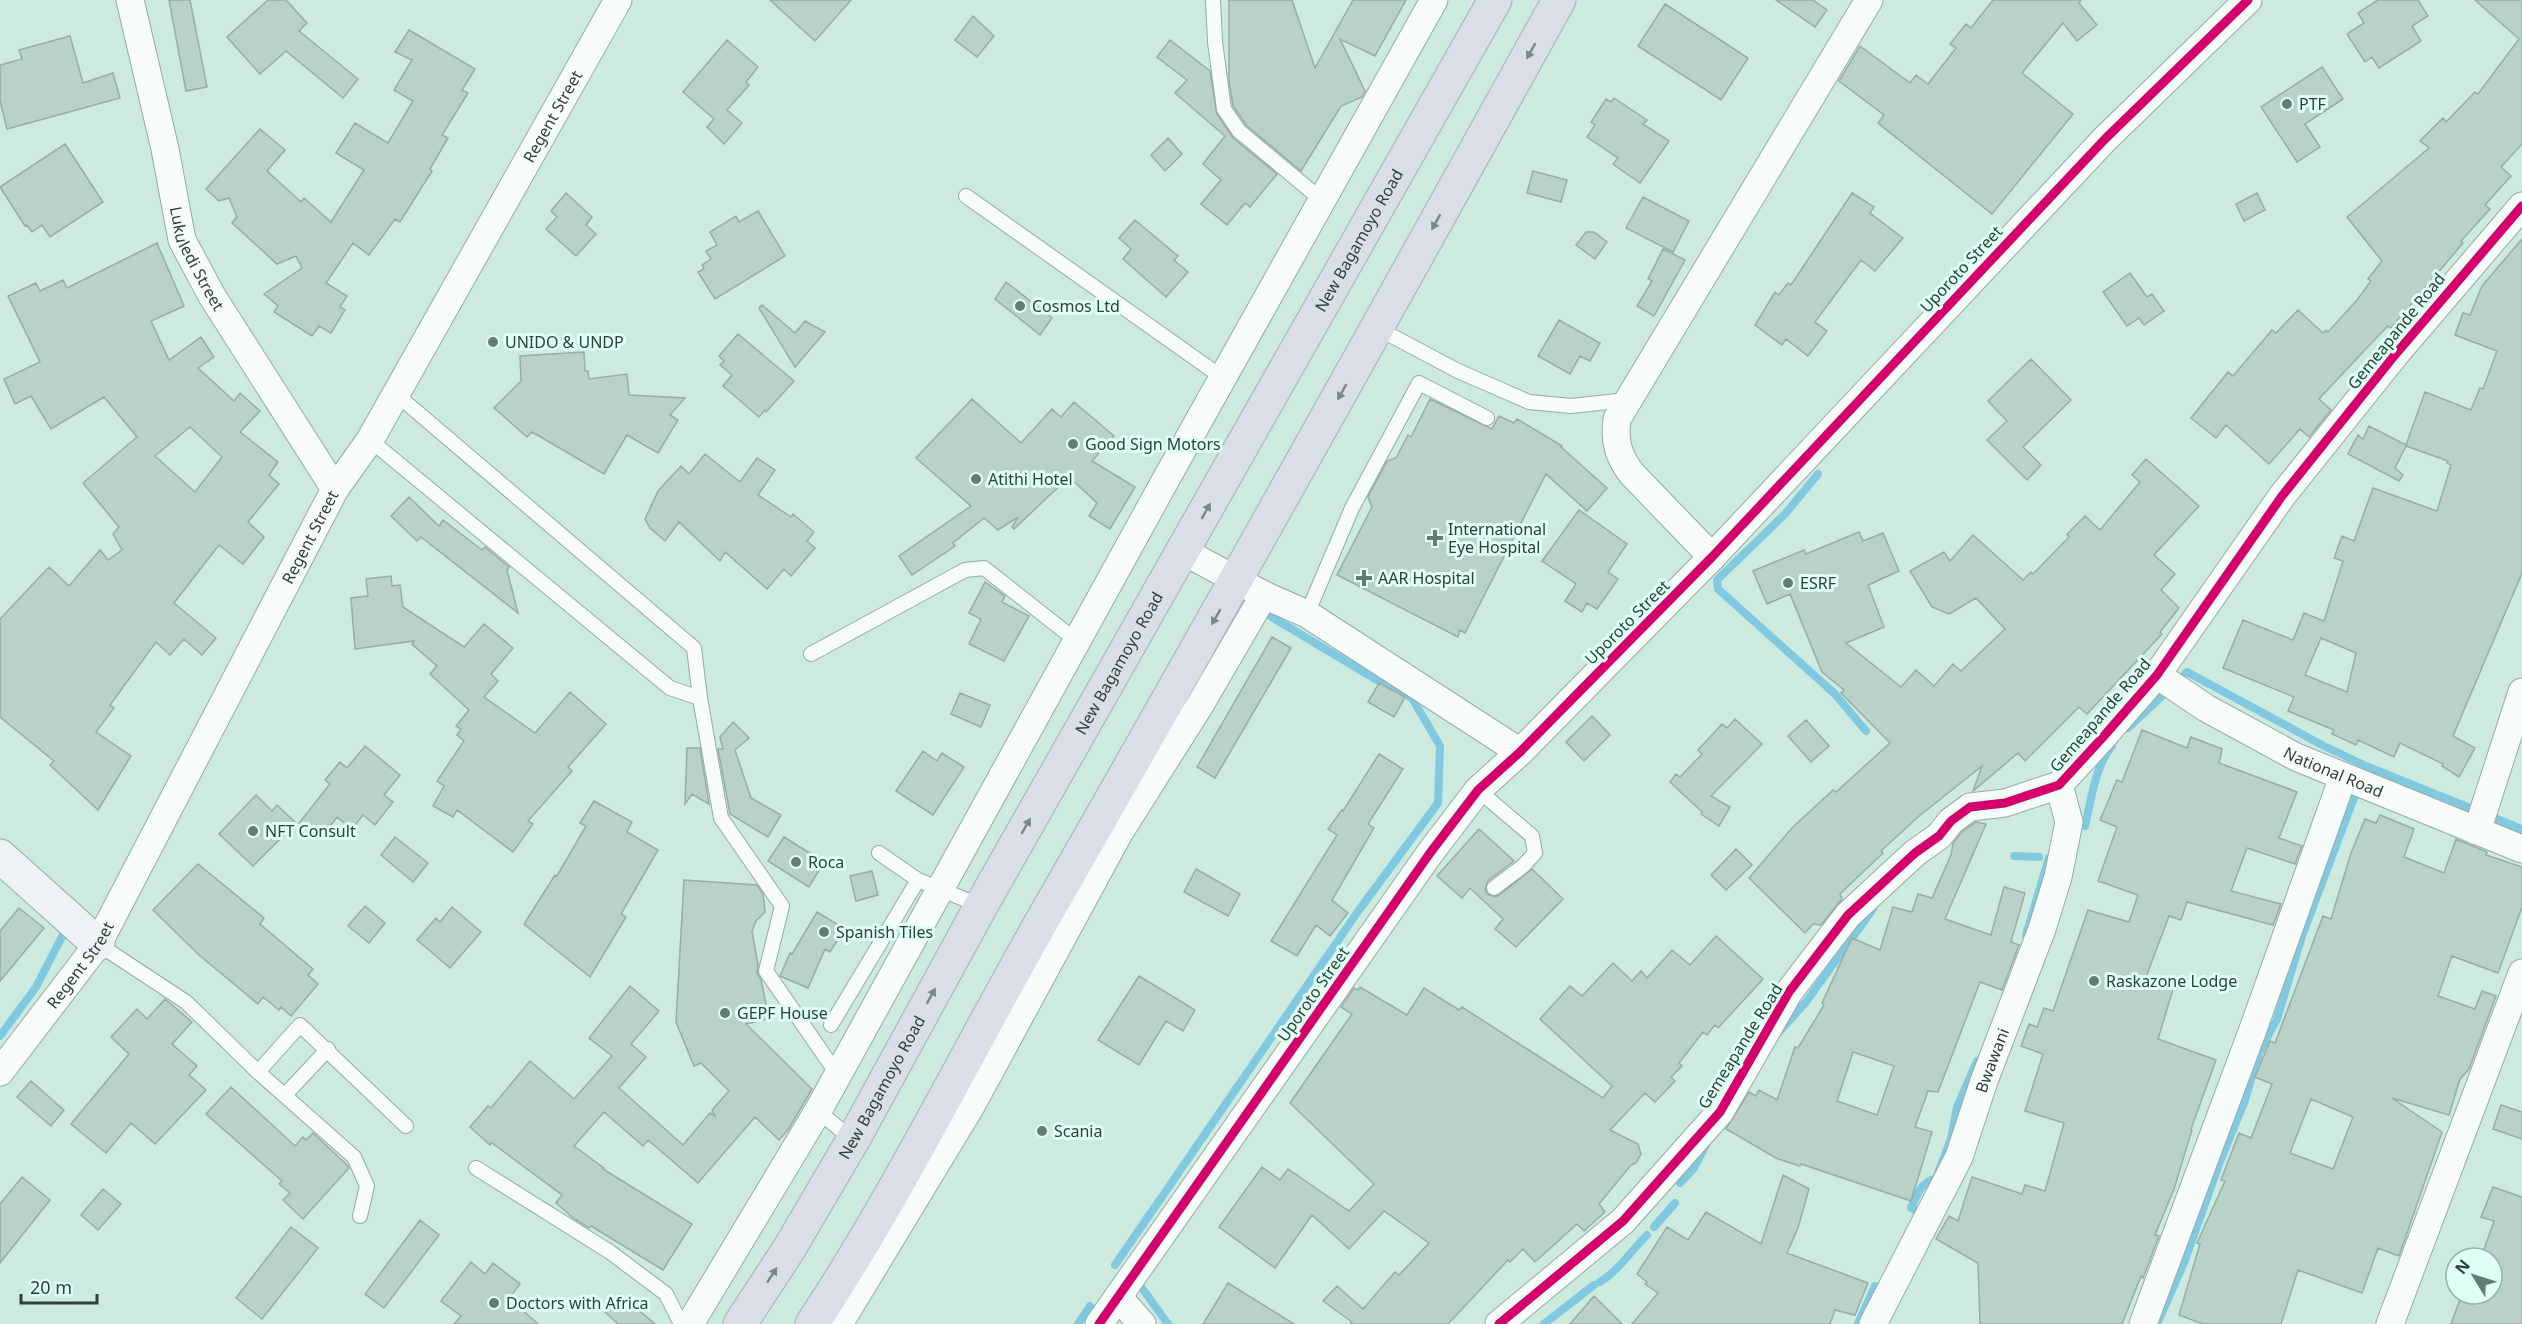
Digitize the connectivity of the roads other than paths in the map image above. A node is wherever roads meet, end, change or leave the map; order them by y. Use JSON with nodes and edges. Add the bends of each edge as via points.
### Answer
{"nodes":[{"id":1,"x":130,"y":0,"type":"edge"},
{"id":2,"x":618,"y":0,"type":"edge"},
{"id":3,"x":1213,"y":0,"type":"edge"},
{"id":4,"x":1434,"y":0,"type":"edge"},
{"id":5,"x":1495,"y":0,"type":"edge"},
{"id":6,"x":1560,"y":0,"type":"edge"},
{"id":7,"x":1869,"y":0,"type":"edge"},
{"id":8,"x":2248,"y":0,"type":"edge"},
{"id":9,"x":966,"y":196,"type":"dead end"},
{"id":10,"x":1323,"y":201,"type":"junction"},
{"id":11,"x":2522,"y":206,"type":"edge"},
{"id":12,"x":1377,"y":328,"type":"junction"},
{"id":13,"x":1223,"y":378,"type":"junction"},
{"id":14,"x":396,"y":394,"type":"junction"},
{"id":15,"x":1627,"y":400,"type":"junction"},
{"id":16,"x":1486,"y":418,"type":"dead end"},
{"id":17,"x":370,"y":440,"type":"junction"},
{"id":18,"x":335,"y":489,"type":"junction"},
{"id":19,"x":1183,"y":551,"type":"junction"},
{"id":20,"x":1712,"y":557,"type":"junction"},
{"id":21,"x":1250,"y":588,"type":"junction"},
{"id":22,"x":1308,"y":614,"type":"junction"},
{"id":23,"x":1078,"y":642,"type":"junction"},
{"id":24,"x":811,"y":654,"type":"dead end"},
{"id":25,"x":2157,"y":675,"type":"junction"},
{"id":26,"x":2522,"y":692,"type":"edge"},
{"id":27,"x":700,"y":698,"type":"junction"},
{"id":28,"x":1520,"y":752,"type":"junction"},
{"id":29,"x":2343,"y":777,"type":"junction"},
{"id":30,"x":2059,"y":785,"type":"junction"},
{"id":31,"x":1478,"y":790,"type":"junction"},
{"id":32,"x":2477,"y":831,"type":"junction"},
{"id":33,"x":2522,"y":849,"type":"edge"},
{"id":34,"x":879,"y":853,"type":"dead end"},
{"id":35,"x":0,"y":856,"type":"edge"},
{"id":36,"x":929,"y":885,"type":"junction"},
{"id":37,"x":1494,"y":888,"type":"dead end"},
{"id":38,"x":981,"y":906,"type":"junction"},
{"id":39,"x":98,"y":944,"type":"junction"},
{"id":40,"x":2522,"y":973,"type":"edge"},
{"id":41,"x":831,"y":1025,"type":"dead end"},
{"id":42,"x":328,"y":1049,"type":"junction"},
{"id":43,"x":0,"y":1072,"type":"edge"},
{"id":44,"x":258,"y":1072,"type":"junction"},
{"id":45,"x":285,"y":1095,"type":"junction"},
{"id":46,"x":818,"y":1111,"type":"junction"},
{"id":47,"x":406,"y":1126,"type":"dead end"},
{"id":48,"x":853,"y":1140,"type":"junction"},
{"id":49,"x":476,"y":1168,"type":"dead end"},
{"id":50,"x":360,"y":1216,"type":"dead end"},
{"id":51,"x":1118,"y":1297,"type":"junction"},
{"id":52,"x":681,"y":1324,"type":"edge"},
{"id":53,"x":690,"y":1324,"type":"edge"},
{"id":54,"x":740,"y":1324,"type":"edge"},
{"id":55,"x":812,"y":1324,"type":"edge"},
{"id":56,"x":839,"y":1324,"type":"edge"},
{"id":57,"x":1099,"y":1324,"type":"edge"},
{"id":58,"x":1142,"y":1324,"type":"edge"},
{"id":59,"x":1499,"y":1324,"type":"edge"},
{"id":60,"x":1873,"y":1324,"type":"edge"},
{"id":61,"x":2143,"y":1324,"type":"edge"},
{"id":62,"x":2390,"y":1324,"type":"edge"}],
"edges":[{"from":1,"to":18,"type":"street","name":"Lukuledi Street","via":[[182,240],[212,296]]},
{"from":2,"to":14,"type":"street","name":"Regent Street"},
{"from":3,"to":10,"type":"lane","via":[[1224,108],[1239,131]]},
{"from":4,"to":10,"type":"street"},
{"from":19,"to":5,"type":"highway","name":"New Bagamoyo Road","one_way":true},
{"from":6,"to":12,"type":"highway","one_way":true},
{"from":7,"to":15,"type":"street"},
{"from":8,"to":20,"type":"street","name":"Uporoto Street","via":[[2105,139]]},
{"from":9,"to":13,"type":"lane"},
{"from":10,"to":13,"type":"street"},
{"from":11,"to":25,"type":"street","name":"Gemeapande Road","via":[[2401,347],[2282,496]]},
{"from":12,"to":15,"type":"lane","via":[[1529,402],[1571,406]]},
{"from":12,"to":21,"type":"highway","one_way":true},
{"from":13,"to":23,"type":"street"},
{"from":14,"to":17,"type":"street","name":"Regent Street"},
{"from":14,"to":27,"type":"lane","via":[[694,648]]},
{"from":15,"to":20,"type":"street","via":[[1617,418],[1615,435],[1621,460]]},
{"from":16,"to":22,"type":"lane","via":[[1419,383],[1352,508]]},
{"from":17,"to":18,"type":"street","name":"Regent Street"},
{"from":17,"to":27,"type":"lane","via":[[670,688]]},
{"from":18,"to":39,"type":"street","name":"Regent Street"},
{"from":19,"to":21,"type":"street"},
{"from":38,"to":19,"type":"highway","name":"New Bagamoyo Road","one_way":true},
{"from":20,"to":28,"type":"street","name":"Uporoto Street"},
{"from":21,"to":22,"type":"street"},
{"from":21,"to":55,"type":"highway","one_way":true,"via":[[1037,931],[909,1164]]},
{"from":21,"to":56,"type":"street","via":[[1200,705],[1119,833],[971,1106]]},
{"from":22,"to":28,"type":"street"},
{"from":23,"to":24,"type":"lane","via":[[984,568],[965,570]]},
{"from":23,"to":36,"type":"street"},
{"from":25,"to":29,"type":"street","name":"National Road","via":[[2245,731]]},
{"from":25,"to":30,"type":"street","name":"Gemeapande Road"},
{"from":26,"to":32,"type":"street"},
{"from":27,"to":46,"type":"lane","via":[[721,818],[782,906],[766,971],[835,1071]]},
{"from":28,"to":31,"type":"street","name":"Uporoto Street"},
{"from":29,"to":32,"type":"street","name":"National Road"},
{"from":29,"to":61,"type":"street"},
{"from":30,"to":59,"type":"street","name":"Gemeapande Road","via":[[2005,803],[1970,807],[1848,915],[1789,992],[1720,1112],[1623,1221]]},
{"from":30,"to":60,"type":"street","name":"Bwawani","via":[[2069,822],[2042,929],[1959,1156]]},
{"from":31,"to":37,"type":"lane","via":[[1532,837],[1534,844],[1535,852],[1523,866]]},
{"from":31,"to":51,"type":"street","name":"Uporoto Street"},
{"from":32,"to":33,"type":"street","name":"National Road"},
{"from":34,"to":36,"type":"lane"},
{"from":35,"to":39,"type":"main road"},
{"from":36,"to":38,"type":"lane"},
{"from":36,"to":41,"type":"lane"},
{"from":36,"to":46,"type":"street"},
{"from":48,"to":38,"type":"highway","name":"New Bagamoyo Road","one_way":true},
{"from":39,"to":43,"type":"street","name":"Regent Street"},
{"from":39,"to":44,"type":"lane","via":[[186,1002]]},
{"from":40,"to":62,"type":"street"},
{"from":42,"to":44,"type":"lane","via":[[300,1025]]},
{"from":42,"to":45,"type":"lane"},
{"from":42,"to":47,"type":"lane"},
{"from":44,"to":45,"type":"lane"},
{"from":45,"to":50,"type":"lane","via":[[354,1157],[368,1186]]},
{"from":46,"to":48,"type":"lane"},
{"from":46,"to":53,"type":"street"},
{"from":54,"to":48,"type":"highway","name":"New Bagamoyo Road","one_way":true},
{"from":49,"to":52,"type":"lane","via":[[610,1252],[666,1294]]},
{"from":51,"to":57,"type":"street","name":"Uporoto Street"},
{"from":51,"to":58,"type":"street"}]}
